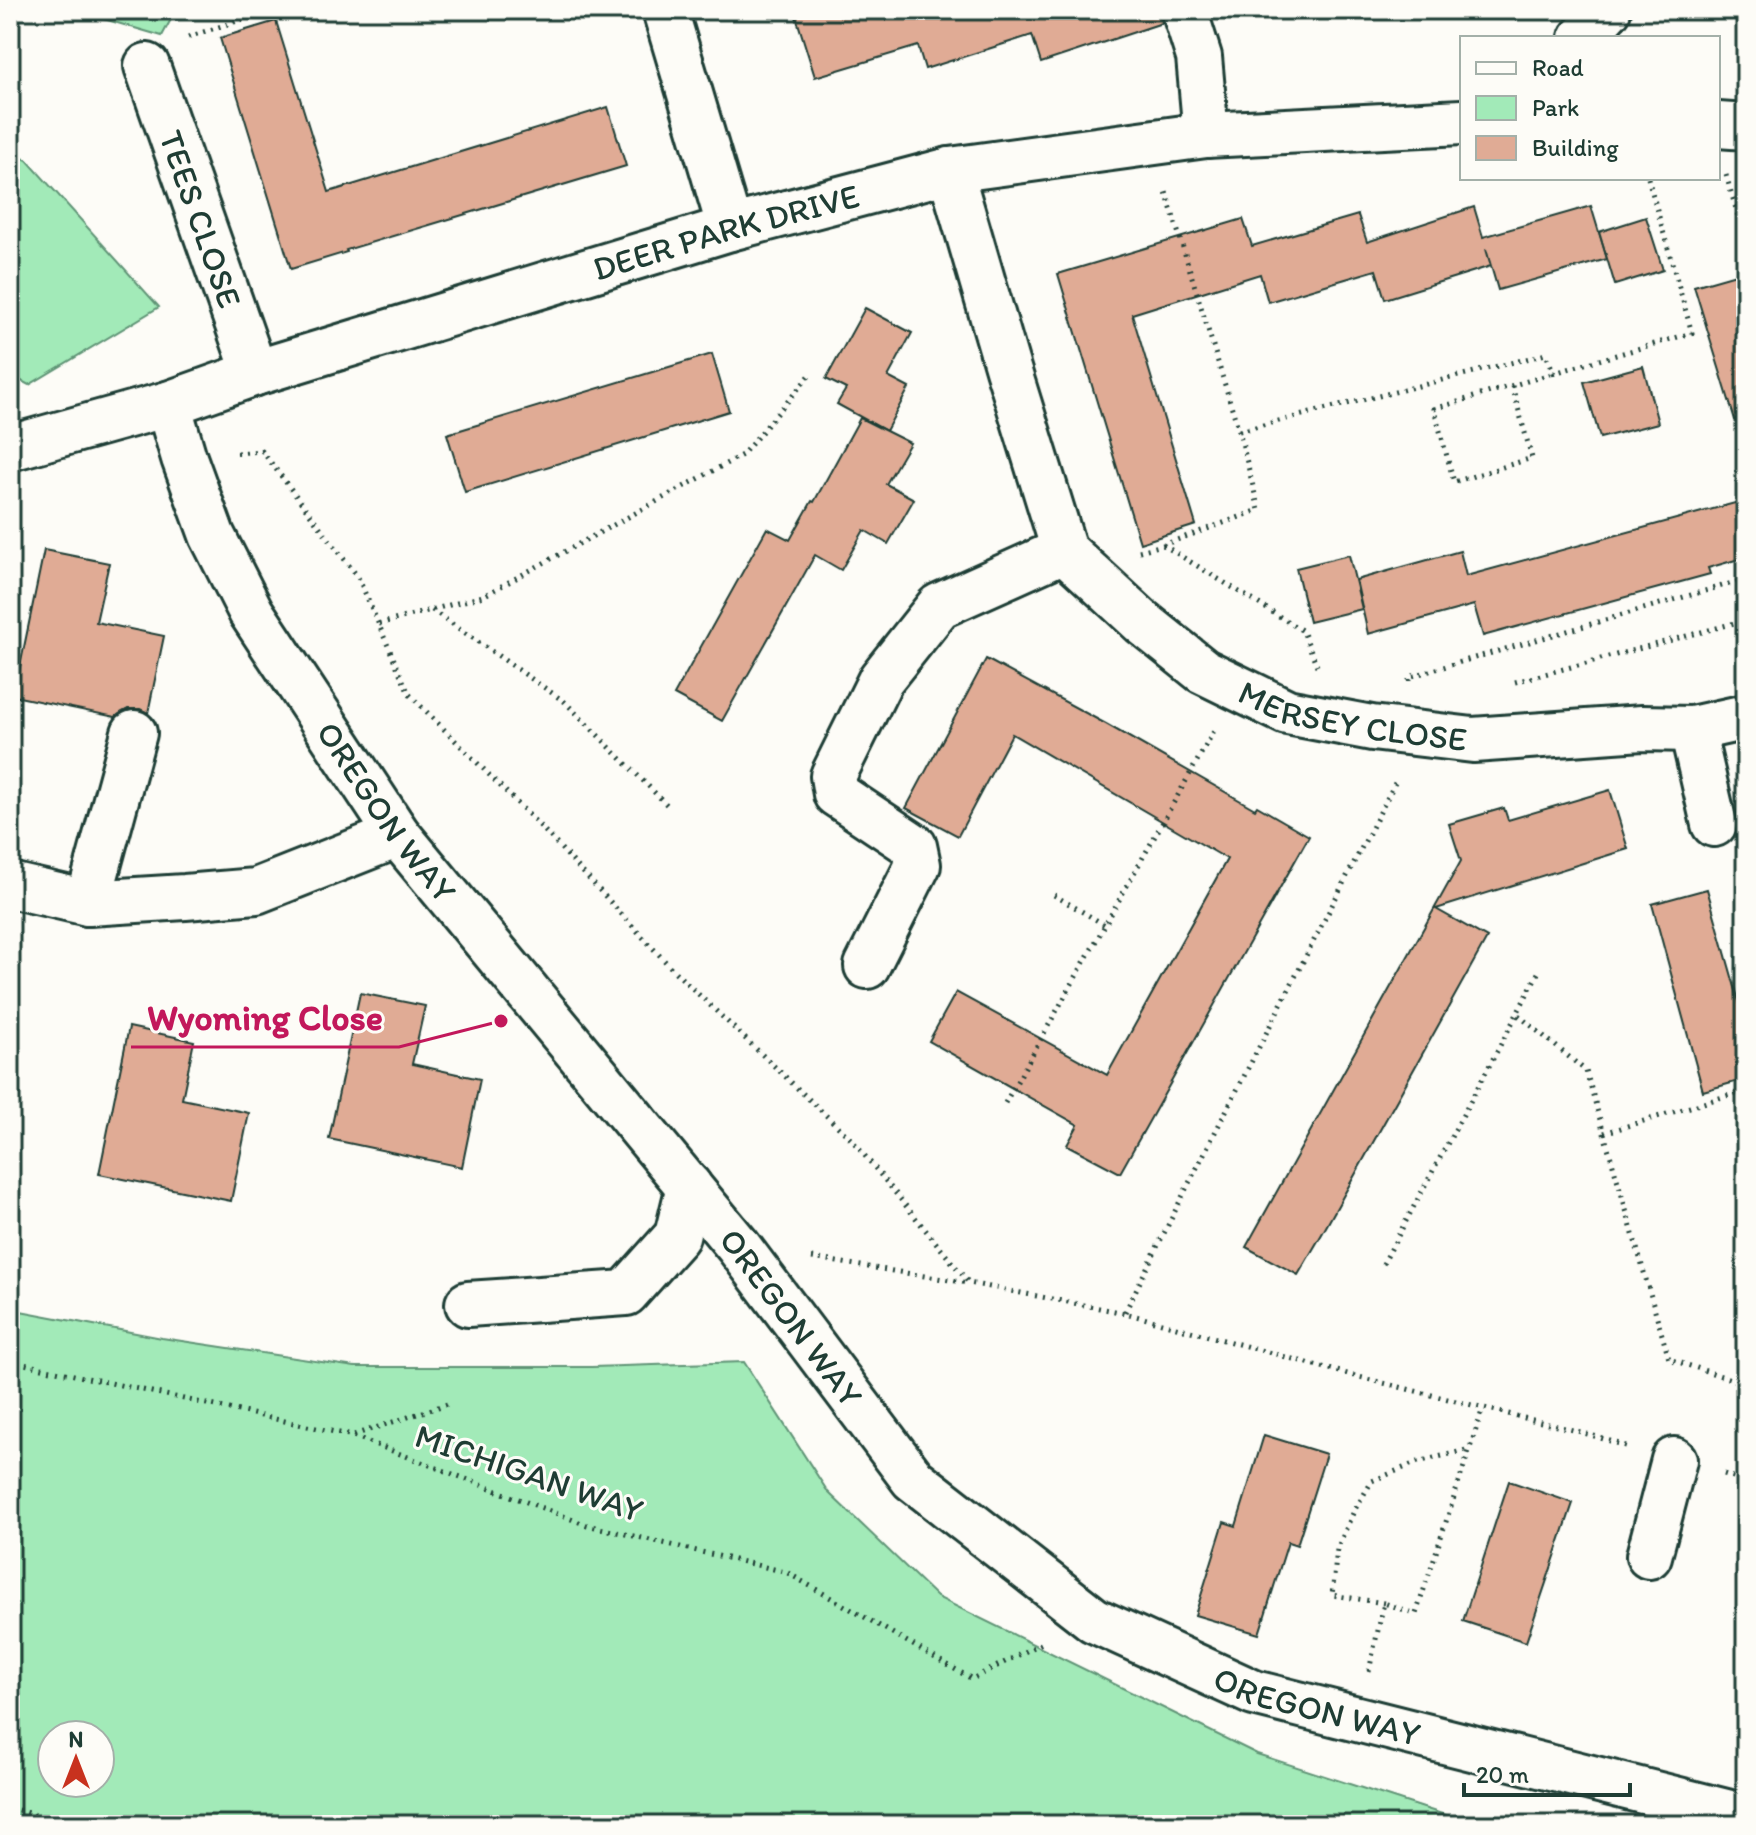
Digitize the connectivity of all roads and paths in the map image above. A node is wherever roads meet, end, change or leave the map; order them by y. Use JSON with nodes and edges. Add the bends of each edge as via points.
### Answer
{"nodes":[{"id":1,"x":271,"y":10,"type":"edge"},
{"id":2,"x":665,"y":10,"type":"edge"},
{"id":3,"x":1184,"y":10,"type":"edge"},
{"id":4,"x":1608,"y":10,"type":"edge"},
{"id":5,"x":1584,"y":36,"type":"edge"},
{"id":6,"x":147,"y":66,"type":"joint"},
{"id":7,"x":1460,"y":122,"type":"edge"},
{"id":8,"x":1720,"y":125,"type":"edge"},
{"id":9,"x":1746,"y":127,"type":"edge"},
{"id":10,"x":1206,"y":135,"type":"junction"},
{"id":11,"x":1150,"y":142,"type":"junction"},
{"id":12,"x":950,"y":170,"type":"junction"},
{"id":13,"x":1649,"y":180,"type":"edge"},
{"id":14,"x":730,"y":228,"type":"junction"},
{"id":15,"x":255,"y":373,"type":"junction"},
{"id":16,"x":1554,"y":373,"type":"junction"},
{"id":17,"x":810,"y":375,"type":"dead end"},
{"id":18,"x":1512,"y":386,"type":"junction"},
{"id":19,"x":168,"y":404,"type":"junction"},
{"id":20,"x":1239,"y":431,"type":"junction"},
{"id":21,"x":10,"y":448,"type":"edge"},
{"id":22,"x":184,"y":458,"type":"junction"},
{"id":23,"x":1163,"y":545,"type":"junction"},
{"id":24,"x":1064,"y":550,"type":"junction"},
{"id":25,"x":1746,"y":579,"type":"edge"},
{"id":26,"x":431,"y":610,"type":"junction"},
{"id":27,"x":1746,"y":620,"type":"edge"},
{"id":28,"x":379,"y":624,"type":"junction"},
{"id":29,"x":1320,"y":674,"type":"dead end"},
{"id":30,"x":1502,"y":686,"type":"dead end"},
{"id":31,"x":1239,"y":688,"type":"junction"},
{"id":32,"x":1409,"y":691,"type":"dead end"},
{"id":33,"x":1746,"y":717,"type":"edge"},
{"id":34,"x":1692,"y":729,"type":"junction"},
{"id":35,"x":134,"y":733,"type":"dead end"},
{"id":36,"x":1422,"y":733,"type":"junction"},
{"id":37,"x":670,"y":808,"type":"dead end"},
{"id":38,"x":1714,"y":824,"type":"dead end"},
{"id":39,"x":398,"y":835,"type":"junction"},
{"id":40,"x":10,"y":885,"type":"edge"},
{"id":41,"x":1054,"y":895,"type":"dead end"},
{"id":42,"x":88,"y":903,"type":"junction"},
{"id":43,"x":1106,"y":925,"type":"junction"},
{"id":44,"x":867,"y":966,"type":"dead end"},
{"id":45,"x":1538,"y":973,"type":"dead end"},
{"id":46,"x":1517,"y":1014,"type":"junction"},
{"id":47,"x":1746,"y":1090,"type":"edge"},
{"id":48,"x":1005,"y":1103,"type":"dead end"},
{"id":49,"x":1604,"y":1133,"type":"junction"},
{"id":50,"x":689,"y":1186,"type":"junction"},
{"id":51,"x":738,"y":1246,"type":"junction"},
{"id":52,"x":1383,"y":1264,"type":"dead end"},
{"id":53,"x":969,"y":1283,"type":"junction"},
{"id":54,"x":468,"y":1304,"type":"dead end"},
{"id":55,"x":1125,"y":1313,"type":"junction"},
{"id":56,"x":10,"y":1361,"type":"edge"},
{"id":57,"x":1746,"y":1384,"type":"edge"},
{"id":58,"x":447,"y":1404,"type":"dead end"},
{"id":59,"x":1483,"y":1408,"type":"junction"},
{"id":60,"x":353,"y":1436,"type":"junction"},
{"id":61,"x":1470,"y":1449,"type":"junction"},
{"id":62,"x":1674,"y":1460,"type":"junction"},
{"id":63,"x":1746,"y":1481,"type":"edge"},
{"id":64,"x":1649,"y":1556,"type":"dead end"},
{"id":65,"x":1384,"y":1603,"type":"junction"},
{"id":66,"x":1094,"y":1620,"type":"junction"},
{"id":67,"x":1359,"y":1719,"type":"junction"},
{"id":68,"x":10,"y":1808,"type":"edge"},
{"id":69,"x":1746,"y":1817,"type":"edge"},
{"id":70,"x":75,"y":1825,"type":"edge"}],
"edges":[{"from":1,"to":6,"type":"path","via":[[175,42]]},
{"from":2,"to":14,"type":"street"},
{"from":3,"to":10,"type":"street","via":[[1199,57]]},
{"from":4,"to":5,"type":"street"},
{"from":6,"to":15,"type":"street","name":"TEES CLOSE"},
{"from":7,"to":10,"type":"street","name":"DEER PARK DRIVE"},
{"from":8,"to":9,"type":"street"},
{"from":10,"to":11,"type":"street","name":"DEER PARK DRIVE"},
{"from":11,"to":12,"type":"street","name":"DEER PARK DRIVE"},
{"from":11,"to":20,"type":"path"},
{"from":12,"to":14,"type":"street","name":"DEER PARK DRIVE"},
{"from":12,"to":24,"type":"street"},
{"from":13,"to":16,"type":"path","via":[[1692,333]]},
{"from":14,"to":15,"type":"street","name":"DEER PARK DRIVE"},
{"from":15,"to":19,"type":"street","name":"DEER PARK DRIVE"},
{"from":16,"to":18,"type":"path"},
{"from":16,"to":20,"type":"path","via":[[1546,354]]},
{"from":17,"to":26,"type":"path","via":[[742,455],[483,596]]},
{"from":18,"to":18,"type":"path","via":[[1434,409],[1454,482],[1532,458]]},
{"from":19,"to":21,"type":"street","name":"DEER PARK DRIVE"},
{"from":19,"to":22,"type":"street","name":"OREGON WAY"},
{"from":20,"to":23,"type":"path","via":[[1259,510]]},
{"from":22,"to":28,"type":"path","via":[[262,451],[358,577]]},
{"from":22,"to":39,"type":"street","name":"OREGON WAY","via":[[212,535],[251,612]]},
{"from":23,"to":24,"type":"path","via":[[1113,558]]},
{"from":23,"to":29,"type":"path","via":[[1303,631]]},
{"from":24,"to":31,"type":"street","name":"MERSEY CLOSE","via":[[1203,671]]},
{"from":24,"to":44,"type":"street","via":[[939,606],[881,679],[833,776],[836,794],[914,846],[918,865]]},
{"from":25,"to":32,"type":"path","via":[[1409,677]]},
{"from":26,"to":28,"type":"path"},
{"from":26,"to":37,"type":"path","via":[[565,702]]},
{"from":27,"to":30,"type":"path"},
{"from":28,"to":53,"type":"path","via":[[409,694],[675,972],[852,1140]]},
{"from":31,"to":36,"type":"street","name":"MERSEY CLOSE","via":[[1287,712]]},
{"from":31,"to":43,"type":"path"},
{"from":33,"to":34,"type":"street","name":"MERSEY CLOSE"},
{"from":34,"to":36,"type":"street","name":"MERSEY CLOSE","via":[[1473,740]]},
{"from":34,"to":38,"type":"street"},
{"from":35,"to":42,"type":"street"},
{"from":36,"to":55,"type":"path"},
{"from":39,"to":42,"type":"street","via":[[256,891]]},
{"from":39,"to":50,"type":"street","name":"OREGON WAY"},
{"from":40,"to":42,"type":"street"},
{"from":41,"to":43,"type":"path"},
{"from":43,"to":48,"type":"path"},
{"from":45,"to":46,"type":"path"},
{"from":46,"to":49,"type":"path","via":[[1586,1071]]},
{"from":46,"to":52,"type":"path"},
{"from":47,"to":49,"type":"path"},
{"from":49,"to":57,"type":"path","via":[[1669,1359]]},
{"from":50,"to":51,"type":"street","name":"OREGON WAY"},
{"from":50,"to":54,"type":"street","via":[[677,1236],[626,1293]]},
{"from":51,"to":53,"type":"path"},
{"from":51,"to":66,"type":"street","name":"OREGON WAY","via":[[913,1479]]},
{"from":53,"to":55,"type":"path"},
{"from":55,"to":59,"type":"path"},
{"from":56,"to":60,"type":"path","name":"MICHIGAN WAY"},
{"from":58,"to":60,"type":"path"},
{"from":59,"to":61,"type":"path"},
{"from":59,"to":62,"type":"path"},
{"from":60,"to":66,"type":"path","name":"MICHIGAN WAY","via":[[587,1525],[786,1572],[972,1679]]},
{"from":61,"to":65,"type":"path","via":[[1416,1614]]},
{"from":61,"to":65,"type":"path","via":[[1372,1481],[1354,1511],[1337,1549],[1332,1595]]},
{"from":62,"to":63,"type":"path"},
{"from":62,"to":64,"type":"street"},
{"from":65,"to":67,"type":"path"},
{"from":66,"to":67,"type":"street","name":"OREGON WAY","via":[[1254,1693]]},
{"from":67,"to":69,"type":"street","name":"OREGON WAY"},
{"from":68,"to":70,"type":"path"}]}
